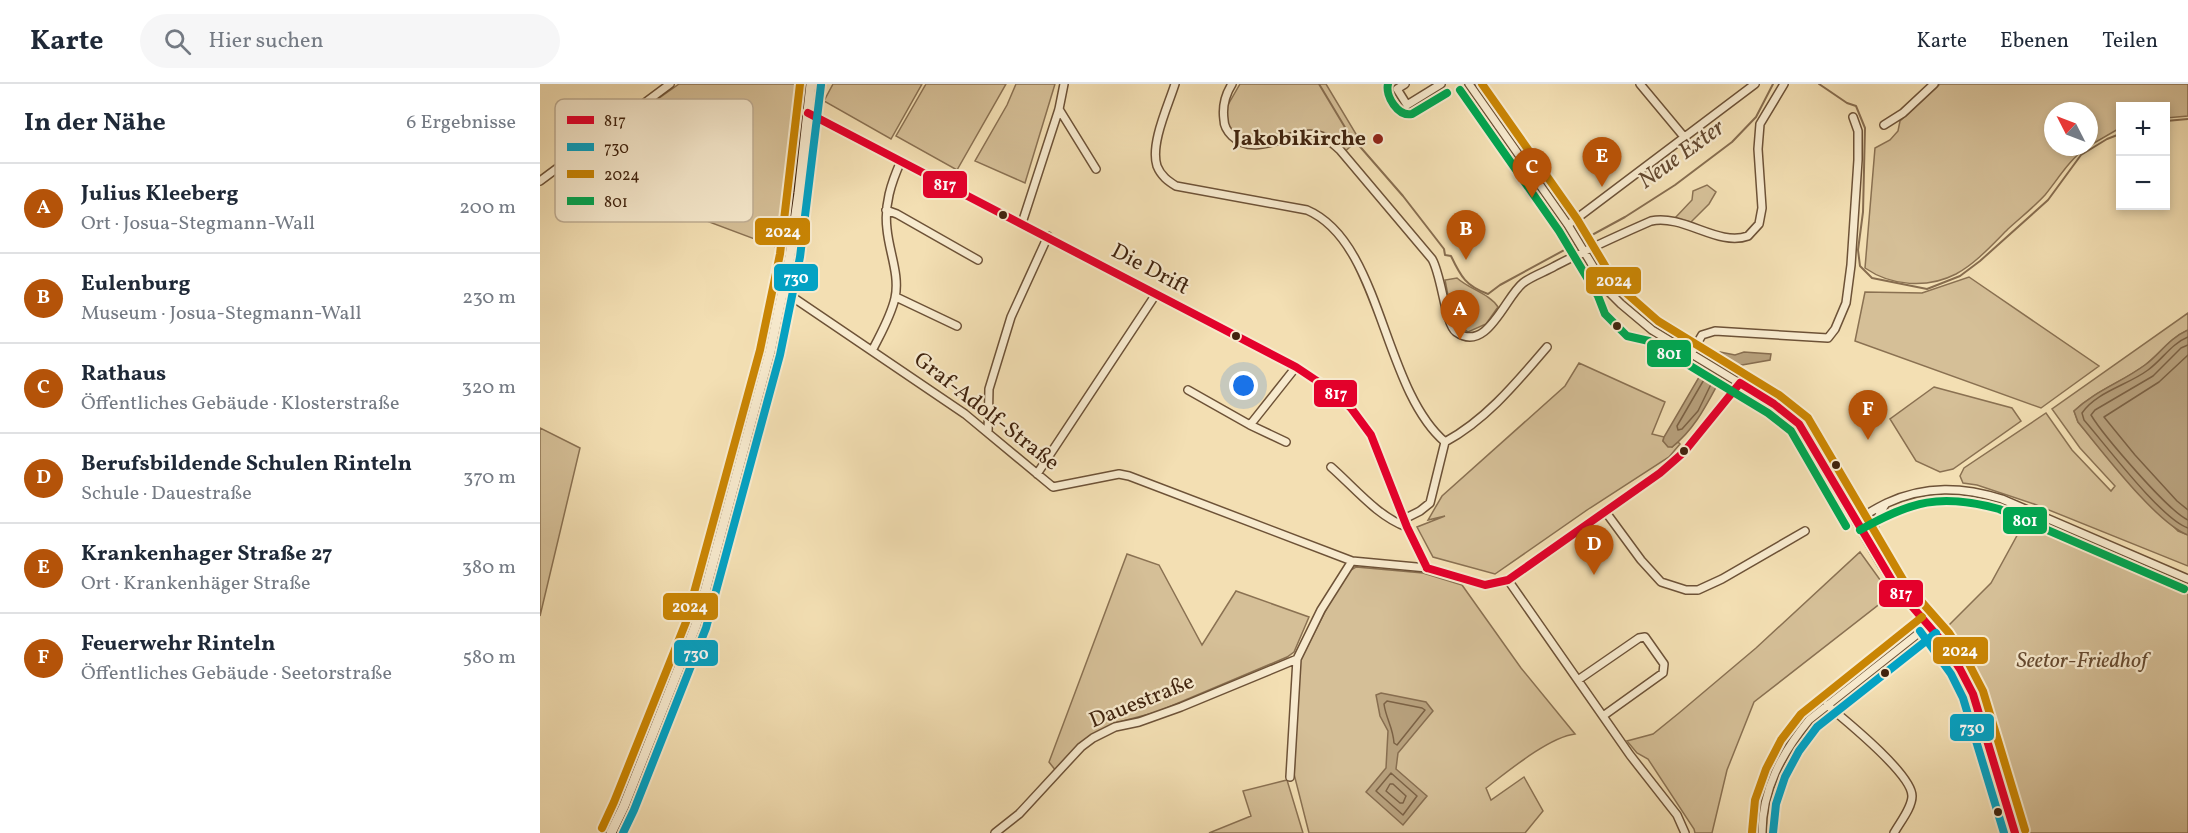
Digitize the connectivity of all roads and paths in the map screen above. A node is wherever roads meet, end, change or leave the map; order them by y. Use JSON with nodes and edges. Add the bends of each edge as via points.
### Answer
{"nodes":[{"id":1,"x":670,"y":84,"type":"edge"},
{"id":2,"x":811,"y":84,"type":"edge"},
{"id":3,"x":1064,"y":84,"type":"edge"},
{"id":4,"x":1175,"y":84,"type":"edge"},
{"id":5,"x":1232,"y":84,"type":"edge"},
{"id":6,"x":1405,"y":84,"type":"edge"},
{"id":7,"x":1441,"y":84,"type":"edge"},
{"id":8,"x":1469,"y":84,"type":"edge"},
{"id":9,"x":1640,"y":84,"type":"edge"},
{"id":10,"x":1755,"y":84,"type":"edge"},
{"id":11,"x":1785,"y":84,"type":"edge"},
{"id":12,"x":1934,"y":84,"type":"edge"},
{"id":13,"x":650,"y":99,"type":"edge"},
{"id":14,"x":1059,"y":109,"type":"junction"},
{"id":15,"x":808,"y":113,"type":"junction"},
{"id":16,"x":1853,"y":117,"type":"dead end"},
{"id":17,"x":1884,"y":125,"type":"dead end"},
{"id":18,"x":1685,"y":138,"type":"junction"},
{"id":19,"x":901,"y":161,"type":"junction"},
{"id":20,"x":1096,"y":169,"type":"dead end"},
{"id":21,"x":555,"y":170,"type":"edge"},
{"id":22,"x":540,"y":181,"type":"edge"},
{"id":23,"x":886,"y":210,"type":"junction"},
{"id":24,"x":1022,"y":223,"type":"junction"},
{"id":25,"x":1568,"y":225,"type":"junction"},
{"id":26,"x":1048,"y":236,"type":"junction"},
{"id":27,"x":1580,"y":245,"type":"junction"},
{"id":28,"x":978,"y":260,"type":"dead end"},
{"id":29,"x":783,"y":292,"type":"junction"},
{"id":30,"x":1156,"y":294,"type":"junction"},
{"id":31,"x":896,"y":297,"type":"junction"},
{"id":32,"x":957,"y":326,"type":"dead end"},
{"id":33,"x":1547,"y":347,"type":"dead end"},
{"id":34,"x":873,"y":349,"type":"junction"},
{"id":35,"x":1690,"y":354,"type":"junction"},
{"id":36,"x":1296,"y":368,"type":"junction"},
{"id":37,"x":1736,"y":381,"type":"junction"},
{"id":38,"x":1188,"y":390,"type":"dead end"},
{"id":39,"x":1250,"y":425,"type":"junction"},
{"id":40,"x":988,"y":433,"type":"junction"},
{"id":41,"x":1286,"y":442,"type":"dead end"},
{"id":42,"x":1445,"y":442,"type":"junction"},
{"id":43,"x":1331,"y":467,"type":"dead end"},
{"id":44,"x":1038,"y":474,"type":"junction"},
{"id":45,"x":1887,"y":503,"type":"junction"},
{"id":46,"x":1605,"y":512,"type":"junction"},
{"id":47,"x":1855,"y":521,"type":"junction"},
{"id":48,"x":1405,"y":523,"type":"junction"},
{"id":49,"x":1805,"y":531,"type":"dead end"},
{"id":50,"x":1352,"y":561,"type":"junction"},
{"id":51,"x":1881,"y":564,"type":"junction"},
{"id":52,"x":1427,"y":568,"type":"junction"},
{"id":53,"x":2188,"y":579,"type":"edge"},
{"id":54,"x":1508,"y":580,"type":"junction"},
{"id":55,"x":1929,"y":625,"type":"junction"},
{"id":56,"x":1297,"y":659,"type":"junction"},
{"id":57,"x":1578,"y":680,"type":"junction"},
{"id":58,"x":1827,"y":705,"type":"junction"},
{"id":59,"x":1603,"y":716,"type":"junction"},
{"id":60,"x":1290,"y":777,"type":"dead end"},
{"id":61,"x":611,"y":833,"type":"edge"},
{"id":62,"x":995,"y":833,"type":"edge"},
{"id":63,"x":1685,"y":833,"type":"edge"},
{"id":64,"x":1762,"y":833,"type":"edge"},
{"id":65,"x":1894,"y":833,"type":"edge"},
{"id":66,"x":2015,"y":833,"type":"edge"}],
"edges":[{"from":1,"to":13,"type":"street"},
{"from":2,"to":15,"type":"main road"},
{"from":3,"to":14,"type":"street"},
{"from":4,"to":42,"type":"street","via":[[1156,145],[1157,166],[1163,177],[1176,186],[1307,210],[1336,229],[1367,284],[1412,398]]},
{"from":5,"to":27,"type":"street","via":[[1226,93],[1224,126],[1242,143],[1271,143],[1316,134],[1326,137],[1340,150],[1432,259],[1440,275],[1450,327],[1457,333],[1474,336],[1484,332],[1521,284]]},
{"from":6,"to":7,"type":"street","via":[[1397,89],[1407,105]]},
{"from":8,"to":25,"type":"street"},
{"from":9,"to":18,"type":"street"},
{"from":10,"to":18,"type":"street"},
{"from":11,"to":27,"type":"street","via":[[1760,124],[1762,208],[1759,224],[1748,236],[1730,238],[1661,219]]},
{"from":12,"to":17,"type":"street"},
{"from":14,"to":20,"type":"street"},
{"from":14,"to":24,"type":"street"},
{"from":15,"to":19,"type":"street","name":"Die Drift"},
{"from":15,"to":29,"type":"main road"},
{"from":16,"to":35,"type":"street","via":[[1858,131],[1858,160],[1851,265],[1846,303],[1835,329],[1828,338],[1714,331],[1702,334]]},
{"from":18,"to":25,"type":"street"},
{"from":19,"to":23,"type":"street","via":[[891,182]]},
{"from":19,"to":24,"type":"street","name":"Die Drift"},
{"from":21,"to":22,"type":"street"},
{"from":23,"to":28,"type":"street"},
{"from":23,"to":31,"type":"street"},
{"from":24,"to":26,"type":"street","name":"Die Drift"},
{"from":25,"to":27,"type":"street"},
{"from":26,"to":30,"type":"street","name":"Die Drift"},
{"from":26,"to":40,"type":"street","via":[[1008,327],[989,389]]},
{"from":27,"to":35,"type":"street","via":[[1608,291],[1629,313]]},
{"from":29,"to":34,"type":"street","name":"Graf-Adolf-Straße"},
{"from":29,"to":61,"type":"main road","via":[[699,617]]},
{"from":30,"to":36,"type":"street","name":"Die Drift"},
{"from":30,"to":44,"type":"street"},
{"from":31,"to":32,"type":"street"},
{"from":31,"to":34,"type":"street"},
{"from":33,"to":42,"type":"street","via":[[1488,410]]},
{"from":34,"to":40,"type":"street","name":"Graf-Adolf-Straße"},
{"from":35,"to":37,"type":"street"},
{"from":36,"to":39,"type":"street"},
{"from":36,"to":48,"type":"street","name":"Die Drift","via":[[1335,393],[1371,435]]},
{"from":37,"to":46,"type":"street","via":[[1684,452]]},
{"from":37,"to":47,"type":"street","via":[[1799,424]]},
{"from":38,"to":39,"type":"street"},
{"from":39,"to":41,"type":"street"},
{"from":40,"to":44,"type":"street","name":"Graf-Adolf-Straße"},
{"from":42,"to":48,"type":"street","via":[[1430,502]]},
{"from":43,"to":48,"type":"street","via":[[1394,522]]},
{"from":44,"to":50,"type":"street","name":"Graf-Adolf-Straße","via":[[1053,487],[1119,474],[1129,476]]},
{"from":45,"to":47,"type":"street"},
{"from":45,"to":51,"type":"street","via":[[1872,537]]},
{"from":45,"to":53,"type":"street","via":[[1922,491],[1954,488],[1979,492]]},
{"from":46,"to":49,"type":"street","via":[[1661,582],[1686,590],[1698,590],[1722,579]]},
{"from":46,"to":54,"type":"street"},
{"from":47,"to":51,"type":"street"},
{"from":48,"to":52,"type":"street","name":"Die Drift"},
{"from":50,"to":52,"type":"street"},
{"from":50,"to":56,"type":"street","via":[[1321,610]]},
{"from":51,"to":55,"type":"street"},
{"from":52,"to":54,"type":"street","via":[[1485,585]]},
{"from":54,"to":57,"type":"street"},
{"from":55,"to":58,"type":"street"},
{"from":55,"to":66,"type":"street","via":[[1973,694]]},
{"from":56,"to":60,"type":"street"},
{"from":56,"to":62,"type":"street","name":"Dauestraße","via":[[1093,738],[1019,814]]},
{"from":57,"to":59,"type":"street"},
{"from":57,"to":59,"type":"street","via":[[1639,638],[1645,638],[1658,655],[1664,664],[1663,673]]},
{"from":58,"to":64,"type":"street","via":[[1782,757],[1771,780]]},
{"from":58,"to":65,"type":"street","via":[[1877,747],[1910,787],[1912,800]]},
{"from":59,"to":63,"type":"street","via":[[1677,815]]}]}
